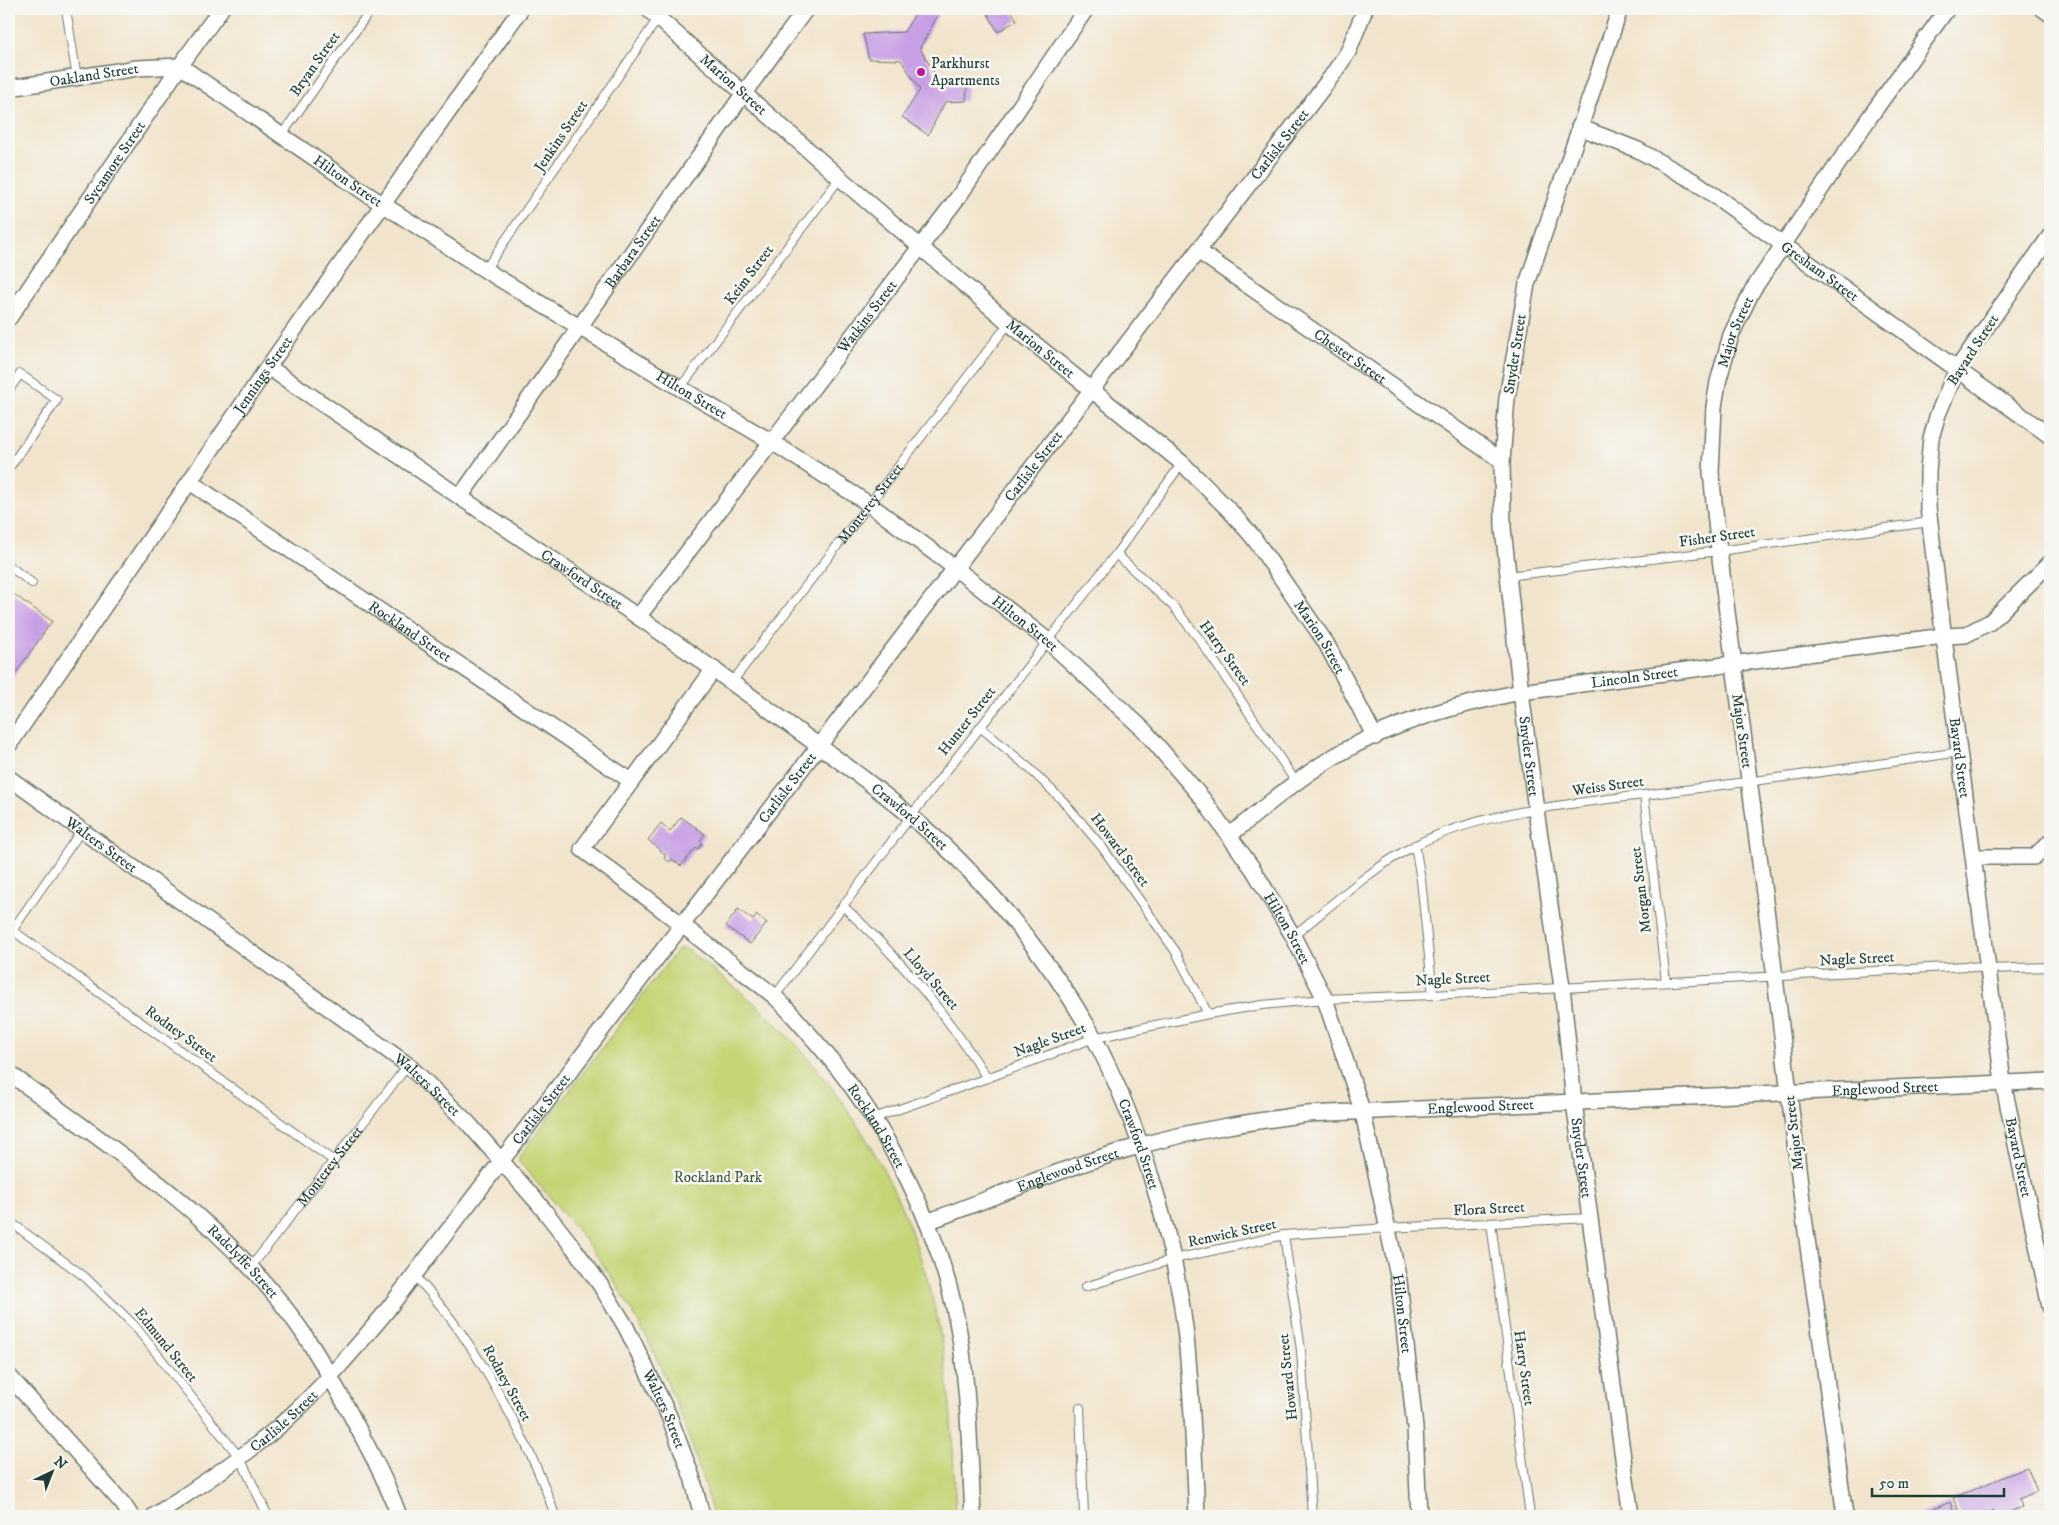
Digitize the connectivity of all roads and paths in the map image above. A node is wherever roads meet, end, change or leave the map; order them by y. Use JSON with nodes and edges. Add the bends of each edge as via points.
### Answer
{"nodes":[{"id":1,"x":66,"y":9,"type":"edge"},
{"id":2,"x":221,"y":9,"type":"edge"},
{"id":3,"x":371,"y":9,"type":"edge"},
{"id":4,"x":521,"y":9,"type":"edge"},
{"id":5,"x":806,"y":9,"type":"edge"},
{"id":6,"x":1086,"y":9,"type":"edge"},
{"id":7,"x":1365,"y":9,"type":"edge"},
{"id":8,"x":1620,"y":9,"type":"edge"},
{"id":9,"x":1947,"y":9,"type":"edge"},
{"id":10,"x":2043,"y":9,"type":"edge"},
{"id":11,"x":653,"y":13,"type":"edge"},
{"id":12,"x":2050,"y":14,"type":"edge"},
{"id":13,"x":180,"y":66,"type":"junction"},
{"id":14,"x":77,"y":78,"type":"junction"},
{"id":15,"x":9,"y":88,"type":"edge"},
{"id":16,"x":744,"y":93,"type":"junction"},
{"id":17,"x":1579,"y":127,"type":"junction"},
{"id":18,"x":281,"y":136,"type":"junction"},
{"id":19,"x":840,"y":178,"type":"junction"},
{"id":20,"x":383,"y":204,"type":"junction"},
{"id":21,"x":2050,"y":236,"type":"edge"},
{"id":22,"x":1783,"y":245,"type":"junction"},
{"id":23,"x":920,"y":247,"type":"junction"},
{"id":24,"x":1198,"y":251,"type":"junction"},
{"id":25,"x":485,"y":270,"type":"junction"},
{"id":26,"x":9,"y":318,"type":"edge"},
{"id":27,"x":1009,"y":323,"type":"junction"},
{"id":28,"x":579,"y":326,"type":"junction"},
{"id":29,"x":268,"y":368,"type":"junction"},
{"id":30,"x":1957,"y":369,"type":"junction"},
{"id":31,"x":680,"y":388,"type":"junction"},
{"id":32,"x":1092,"y":388,"type":"junction"},
{"id":33,"x":9,"y":390,"type":"edge"},
{"id":34,"x":2050,"y":436,"type":"edge"},
{"id":35,"x":772,"y":442,"type":"junction"},
{"id":36,"x":1502,"y":462,"type":"junction"},
{"id":37,"x":1182,"y":463,"type":"junction"},
{"id":38,"x":9,"y":468,"type":"edge"},
{"id":39,"x":190,"y":482,"type":"junction"},
{"id":40,"x":460,"y":497,"type":"junction"},
{"id":41,"x":869,"y":504,"type":"junction"},
{"id":42,"x":1930,"y":522,"type":"junction"},
{"id":43,"x":1718,"y":551,"type":"junction"},
{"id":44,"x":1116,"y":554,"type":"junction"},
{"id":45,"x":2050,"y":563,"type":"edge"},
{"id":46,"x":9,"y":566,"type":"edge"},
{"id":47,"x":955,"y":568,"type":"junction"},
{"id":48,"x":1507,"y":576,"type":"junction"},
{"id":49,"x":32,"y":583,"type":"dead end"},
{"id":50,"x":638,"y":617,"type":"junction"},
{"id":51,"x":1944,"y":636,"type":"junction"},
{"id":52,"x":1047,"y":640,"type":"junction"},
{"id":53,"x":1733,"y":665,"type":"junction"},
{"id":54,"x":714,"y":669,"type":"junction"},
{"id":55,"x":732,"y":682,"type":"junction"},
{"id":56,"x":1521,"y":692,"type":"junction"},
{"id":57,"x":980,"y":727,"type":"junction"},
{"id":58,"x":1375,"y":737,"type":"junction"},
{"id":59,"x":9,"y":745,"type":"edge"},
{"id":60,"x":818,"y":745,"type":"junction"},
{"id":61,"x":1959,"y":752,"type":"junction"},
{"id":62,"x":9,"y":778,"type":"edge"},
{"id":63,"x":631,"y":780,"type":"junction"},
{"id":64,"x":1296,"y":782,"type":"junction"},
{"id":65,"x":1749,"y":782,"type":"junction"},
{"id":66,"x":1644,"y":795,"type":"junction"},
{"id":67,"x":1536,"y":810,"type":"junction"},
{"id":68,"x":911,"y":816,"type":"junction"},
{"id":69,"x":81,"y":831,"type":"junction"},
{"id":70,"x":1229,"y":836,"type":"junction"},
{"id":71,"x":2050,"y":842,"type":"edge"},
{"id":72,"x":1414,"y":845,"type":"junction"},
{"id":73,"x":1974,"y":858,"type":"junction"},
{"id":74,"x":843,"y":906,"type":"junction"},
{"id":75,"x":681,"y":924,"type":"junction"},
{"id":76,"x":10,"y":932,"type":"edge"},
{"id":77,"x":1293,"y":936,"type":"junction"},
{"id":78,"x":2050,"y":967,"type":"edge"},
{"id":79,"x":1989,"y":969,"type":"junction"},
{"id":80,"x":1775,"y":977,"type":"junction"},
{"id":81,"x":1666,"y":982,"type":"junction"},
{"id":82,"x":1562,"y":987,"type":"junction"},
{"id":83,"x":1433,"y":995,"type":"junction"},
{"id":84,"x":774,"y":997,"type":"junction"},
{"id":85,"x":1324,"y":998,"type":"junction"},
{"id":86,"x":1208,"y":1014,"type":"junction"},
{"id":87,"x":1094,"y":1038,"type":"junction"},
{"id":88,"x":408,"y":1065,"type":"junction"},
{"id":89,"x":9,"y":1073,"type":"edge"},
{"id":90,"x":987,"y":1078,"type":"junction"},
{"id":91,"x":2050,"y":1080,"type":"edge"},
{"id":92,"x":2003,"y":1082,"type":"junction"},
{"id":93,"x":1790,"y":1093,"type":"junction"},
{"id":94,"x":1574,"y":1102,"type":"junction"},
{"id":95,"x":1363,"y":1113,"type":"junction"},
{"id":96,"x":874,"y":1118,"type":"junction"},
{"id":97,"x":1140,"y":1145,"type":"junction"},
{"id":98,"x":334,"y":1161,"type":"junction"},
{"id":99,"x":500,"y":1161,"type":"junction"},
{"id":100,"x":1590,"y":1218,"type":"junction"},
{"id":101,"x":9,"y":1221,"type":"edge"},
{"id":102,"x":927,"y":1222,"type":"junction"},
{"id":103,"x":1491,"y":1223,"type":"junction"},
{"id":104,"x":1388,"y":1228,"type":"junction"},
{"id":105,"x":1284,"y":1235,"type":"junction"},
{"id":106,"x":1174,"y":1260,"type":"junction"},
{"id":107,"x":251,"y":1267,"type":"junction"},
{"id":108,"x":414,"y":1275,"type":"junction"},
{"id":109,"x":1085,"y":1287,"type":"dead end"},
{"id":110,"x":2050,"y":1307,"type":"edge"},
{"id":111,"x":9,"y":1376,"type":"edge"},
{"id":112,"x":331,"y":1376,"type":"junction"},
{"id":113,"x":1080,"y":1408,"type":"dead end"},
{"id":114,"x":240,"y":1458,"type":"junction"},
{"id":115,"x":131,"y":1516,"type":"edge"},
{"id":116,"x":154,"y":1516,"type":"edge"},
{"id":117,"x":268,"y":1516,"type":"edge"},
{"id":118,"x":399,"y":1516,"type":"edge"},
{"id":119,"x":555,"y":1516,"type":"edge"},
{"id":120,"x":702,"y":1516,"type":"edge"},
{"id":121,"x":973,"y":1516,"type":"edge"},
{"id":122,"x":1084,"y":1516,"type":"edge"},
{"id":123,"x":1197,"y":1516,"type":"edge"},
{"id":124,"x":1312,"y":1516,"type":"edge"},
{"id":125,"x":1419,"y":1516,"type":"edge"},
{"id":126,"x":1530,"y":1516,"type":"edge"},
{"id":127,"x":1631,"y":1516,"type":"edge"},
{"id":128,"x":1844,"y":1516,"type":"edge"}],
"edges":[{"from":1,"to":14,"type":"lane"},
{"from":2,"to":13,"type":"street","name":"Sycamore Street"},
{"from":3,"to":18,"type":"lane","name":"Bryan Street"},
{"from":4,"to":20,"type":"street","name":"Jennings Street"},
{"from":5,"to":16,"type":"street","name":"Barbara Street"},
{"from":6,"to":23,"type":"street","name":"Watkins Street","via":[[959,196]]},
{"from":7,"to":24,"type":"street","name":"Carlisle Street","via":[[1348,52]]},
{"from":8,"to":17,"type":"street","name":"Snyder Street"},
{"from":9,"to":22,"type":"street","name":"Major Street"},
{"from":10,"to":12,"type":"street"},
{"from":11,"to":16,"type":"street","name":"Marion Street"},
{"from":11,"to":25,"type":"lane","name":"Jenkins Street"},
{"from":13,"to":14,"type":"street","name":"Oakland Street","via":[[137,68]]},
{"from":13,"to":18,"type":"street","name":"Hilton Street"},
{"from":13,"to":26,"type":"street","name":"Sycamore Street"},
{"from":14,"to":15,"type":"street","name":"Oakland Street"},
{"from":16,"to":19,"type":"street","name":"Marion Street"},
{"from":16,"to":28,"type":"street","name":"Barbara Street"},
{"from":17,"to":22,"type":"street","name":"Gresham Street","via":[[1638,150],[1697,183]]},
{"from":17,"to":36,"type":"street","name":"Snyder Street","via":[[1526,284],[1507,398]]},
{"from":18,"to":20,"type":"street","name":"Hilton Street"},
{"from":19,"to":23,"type":"street","name":"Marion Street"},
{"from":19,"to":31,"type":"lane","name":"Keim Street"},
{"from":20,"to":25,"type":"street","name":"Hilton Street"},
{"from":20,"to":29,"type":"street","name":"Jennings Street"},
{"from":21,"to":30,"type":"street","name":"Bayard Street"},
{"from":22,"to":30,"type":"street","name":"Gresham Street"},
{"from":22,"to":43,"type":"street","name":"Major Street","via":[[1752,291],[1731,335],[1718,382],[1711,472]]},
{"from":23,"to":27,"type":"street","name":"Marion Street"},
{"from":23,"to":35,"type":"street","name":"Watkins Street"},
{"from":24,"to":32,"type":"street","name":"Carlisle Street"},
{"from":24,"to":36,"type":"street","name":"Chester Street"},
{"from":25,"to":28,"type":"street","name":"Hilton Street"},
{"from":27,"to":32,"type":"street","name":"Marion Street"},
{"from":27,"to":41,"type":"lane","name":"Monterey Street"},
{"from":28,"to":31,"type":"street","name":"Hilton Street"},
{"from":28,"to":40,"type":"street","name":"Barbara Street"},
{"from":29,"to":39,"type":"street","name":"Jennings Street"},
{"from":29,"to":40,"type":"street","name":"Crawford Street"},
{"from":30,"to":34,"type":"street","name":"Gresham Street"},
{"from":30,"to":42,"type":"street","name":"Bayard Street","via":[[1931,438],[1928,471]]},
{"from":31,"to":35,"type":"street","name":"Hilton Street"},
{"from":32,"to":37,"type":"street","name":"Marion Street"},
{"from":32,"to":47,"type":"street","name":"Carlisle Street"},
{"from":33,"to":38,"type":"lane","via":[[20,374],[57,400]]},
{"from":35,"to":41,"type":"street","name":"Hilton Street"},
{"from":35,"to":50,"type":"street","name":"Watkins Street"},
{"from":36,"to":48,"type":"street","name":"Snyder Street","via":[[1502,528]]},
{"from":37,"to":44,"type":"lane","name":"Hunter Street"},
{"from":37,"to":58,"type":"street","name":"Marion Street","via":[[1253,537],[1299,601],[1326,643]]},
{"from":39,"to":59,"type":"street","name":"Jennings Street"},
{"from":39,"to":63,"type":"street","name":"Rockland Street"},
{"from":40,"to":50,"type":"street","name":"Crawford Street"},
{"from":41,"to":47,"type":"street","name":"Hilton Street"},
{"from":41,"to":55,"type":"lane","name":"Monterey Street"},
{"from":42,"to":43,"type":"lane","name":"Fisher Street"},
{"from":42,"to":51,"type":"street","name":"Bayard Street"},
{"from":43,"to":48,"type":"lane","name":"Fisher Street"},
{"from":43,"to":53,"type":"street","name":"Major Street"},
{"from":44,"to":52,"type":"lane","name":"Hunter Street"},
{"from":44,"to":64,"type":"lane","name":"Harry Street","via":[[1173,606],[1200,640]]},
{"from":45,"to":51,"type":"street","name":"Lincoln Street","via":[[1990,622],[1965,635]]},
{"from":46,"to":49,"type":"lane"},
{"from":47,"to":52,"type":"street","name":"Hilton Street"},
{"from":47,"to":60,"type":"street","name":"Carlisle Street"},
{"from":48,"to":56,"type":"street","name":"Snyder Street"},
{"from":50,"to":54,"type":"street","name":"Crawford Street"},
{"from":51,"to":53,"type":"street","name":"Lincoln Street"},
{"from":51,"to":61,"type":"street","name":"Bayard Street"},
{"from":52,"to":57,"type":"lane","name":"Hunter Street"},
{"from":52,"to":70,"type":"street","name":"Hilton Street","via":[[1144,730],[1202,798]]},
{"from":53,"to":56,"type":"street","name":"Lincoln Street"},
{"from":53,"to":65,"type":"street","name":"Major Street"},
{"from":54,"to":55,"type":"street","name":"Crawford Street"},
{"from":54,"to":63,"type":"street"},
{"from":55,"to":60,"type":"street","name":"Crawford Street"},
{"from":56,"to":58,"type":"street","name":"Lincoln Street","via":[[1434,713]]},
{"from":56,"to":67,"type":"street","name":"Snyder Street"},
{"from":57,"to":68,"type":"lane","name":"Hunter Street"},
{"from":57,"to":86,"type":"lane","name":"Howard Street","via":[[1063,801],[1102,847],[1176,952]]},
{"from":58,"to":64,"type":"street","name":"Lincoln Street","via":[[1336,756]]},
{"from":60,"to":68,"type":"street","name":"Crawford Street"},
{"from":60,"to":75,"type":"street","name":"Carlisle Street"},
{"from":61,"to":65,"type":"lane","name":"Weiss Street"},
{"from":61,"to":73,"type":"street","name":"Bayard Street"},
{"from":62,"to":69,"type":"street","name":"Walters Street"},
{"from":63,"to":75,"type":"street","name":"Rockland Street","via":[[582,849]]},
{"from":64,"to":70,"type":"street","name":"Lincoln Street"},
{"from":65,"to":66,"type":"lane","name":"Weiss Street"},
{"from":65,"to":80,"type":"street","name":"Major Street"},
{"from":66,"to":67,"type":"lane","name":"Weiss Street"},
{"from":66,"to":81,"type":"lane","name":"Morgan Street"},
{"from":67,"to":72,"type":"lane","name":"Weiss Street","via":[[1474,823]]},
{"from":67,"to":82,"type":"street","name":"Snyder Street"},
{"from":68,"to":74,"type":"lane","name":"Hunter Street"},
{"from":68,"to":87,"type":"street","name":"Crawford Street","via":[[961,862],[999,904],[1053,974]]},
{"from":69,"to":76,"type":"lane"},
{"from":69,"to":88,"type":"street","name":"Walters Street"},
{"from":70,"to":77,"type":"street","name":"Hilton Street"},
{"from":71,"to":73,"type":"street","via":[[2034,857]]},
{"from":72,"to":77,"type":"lane","name":"Weiss Street"},
{"from":72,"to":83,"type":"lane","via":[[1421,880]]},
{"from":73,"to":79,"type":"street","name":"Bayard Street"},
{"from":74,"to":84,"type":"lane","name":"Hunter Street"},
{"from":74,"to":90,"type":"lane","name":"Lloyd Street","via":[[921,988],[956,1030]]},
{"from":75,"to":84,"type":"street","name":"Rockland Street"},
{"from":75,"to":99,"type":"street","name":"Carlisle Street"},
{"from":76,"to":98,"type":"lane","name":"Rodney Street"},
{"from":77,"to":85,"type":"street","name":"Hilton Street"},
{"from":78,"to":79,"type":"lane","name":"Nagle Street"},
{"from":79,"to":80,"type":"lane","name":"Nagle Street","via":[[1966,966]]},
{"from":79,"to":92,"type":"street","name":"Bayard Street"},
{"from":80,"to":81,"type":"lane","name":"Nagle Street"},
{"from":80,"to":93,"type":"street","name":"Major Street"},
{"from":81,"to":82,"type":"lane","name":"Nagle Street"},
{"from":82,"to":83,"type":"lane","name":"Nagle Street"},
{"from":82,"to":94,"type":"street","name":"Snyder Street"},
{"from":83,"to":85,"type":"lane","name":"Nagle Street"},
{"from":84,"to":96,"type":"street","name":"Rockland Street","via":[[825,1052]]},
{"from":85,"to":86,"type":"lane","name":"Nagle Street"},
{"from":85,"to":95,"type":"street","name":"Hilton Street"},
{"from":86,"to":87,"type":"lane","name":"Nagle Street"},
{"from":87,"to":90,"type":"lane","name":"Nagle Street"},
{"from":87,"to":97,"type":"street","name":"Crawford Street"},
{"from":88,"to":98,"type":"lane","name":"Monterey Street"},
{"from":88,"to":99,"type":"street","name":"Walters Street","via":[[468,1123]]},
{"from":89,"to":107,"type":"street","name":"Radclyffe Street","via":[[156,1181]]},
{"from":90,"to":96,"type":"lane","name":"Nagle Street"},
{"from":91,"to":92,"type":"street","name":"Englewood Street"},
{"from":92,"to":93,"type":"street","name":"Englewood Street"},
{"from":92,"to":110,"type":"street","name":"Bayard Street"},
{"from":93,"to":94,"type":"street","name":"Englewood Street"},
{"from":93,"to":128,"type":"street","name":"Major Street"},
{"from":94,"to":95,"type":"street","name":"Englewood Street"},
{"from":94,"to":100,"type":"street","name":"Snyder Street"},
{"from":95,"to":97,"type":"street","name":"Englewood Street","via":[[1307,1114],[1228,1125]]},
{"from":95,"to":104,"type":"street","name":"Hilton Street"},
{"from":96,"to":102,"type":"street","name":"Rockland Street"},
{"from":97,"to":102,"type":"street","name":"Englewood Street"},
{"from":97,"to":106,"type":"street","name":"Crawford Street"},
{"from":98,"to":107,"type":"lane","name":"Monterey Street"},
{"from":99,"to":108,"type":"street","name":"Carlisle Street"},
{"from":99,"to":120,"type":"street","name":"Walters Street","via":[[573,1247],[626,1327],[668,1416],[692,1477]]},
{"from":100,"to":103,"type":"lane","name":"Flora Street"},
{"from":100,"to":127,"type":"street","name":"Snyder Street"},
{"from":101,"to":114,"type":"lane","name":"Edmund Street","via":[[84,1277],[118,1309]]},
{"from":102,"to":121,"type":"street","name":"Rockland Street","via":[[946,1279],[961,1343]]},
{"from":103,"to":104,"type":"lane","name":"Flora Street"},
{"from":103,"to":126,"type":"lane","name":"Harry Street"},
{"from":104,"to":105,"type":"lane","name":"Renwick Street"},
{"from":104,"to":125,"type":"street","name":"Hilton Street","via":[[1406,1334]]},
{"from":105,"to":106,"type":"lane","name":"Renwick Street"},
{"from":105,"to":124,"type":"lane","name":"Howard Street","via":[[1300,1350]]},
{"from":106,"to":109,"type":"lane","name":"Renwick Street"},
{"from":106,"to":123,"type":"street","name":"Crawford Street","via":[[1184,1327]]},
{"from":107,"to":112,"type":"street","name":"Radclyffe Street","via":[[288,1312]]},
{"from":108,"to":112,"type":"street","name":"Carlisle Street"},
{"from":108,"to":119,"type":"lane","name":"Rodney Street","via":[[436,1297],[479,1358],[530,1454]]},
{"from":111,"to":115,"type":"street"},
{"from":112,"to":114,"type":"street","name":"Carlisle Street"},
{"from":112,"to":118,"type":"street","name":"Radclyffe Street"},
{"from":113,"to":122,"type":"lane"},
{"from":114,"to":116,"type":"street","name":"Carlisle Street"},
{"from":114,"to":117,"type":"lane","name":"Edmund Street"}]}
